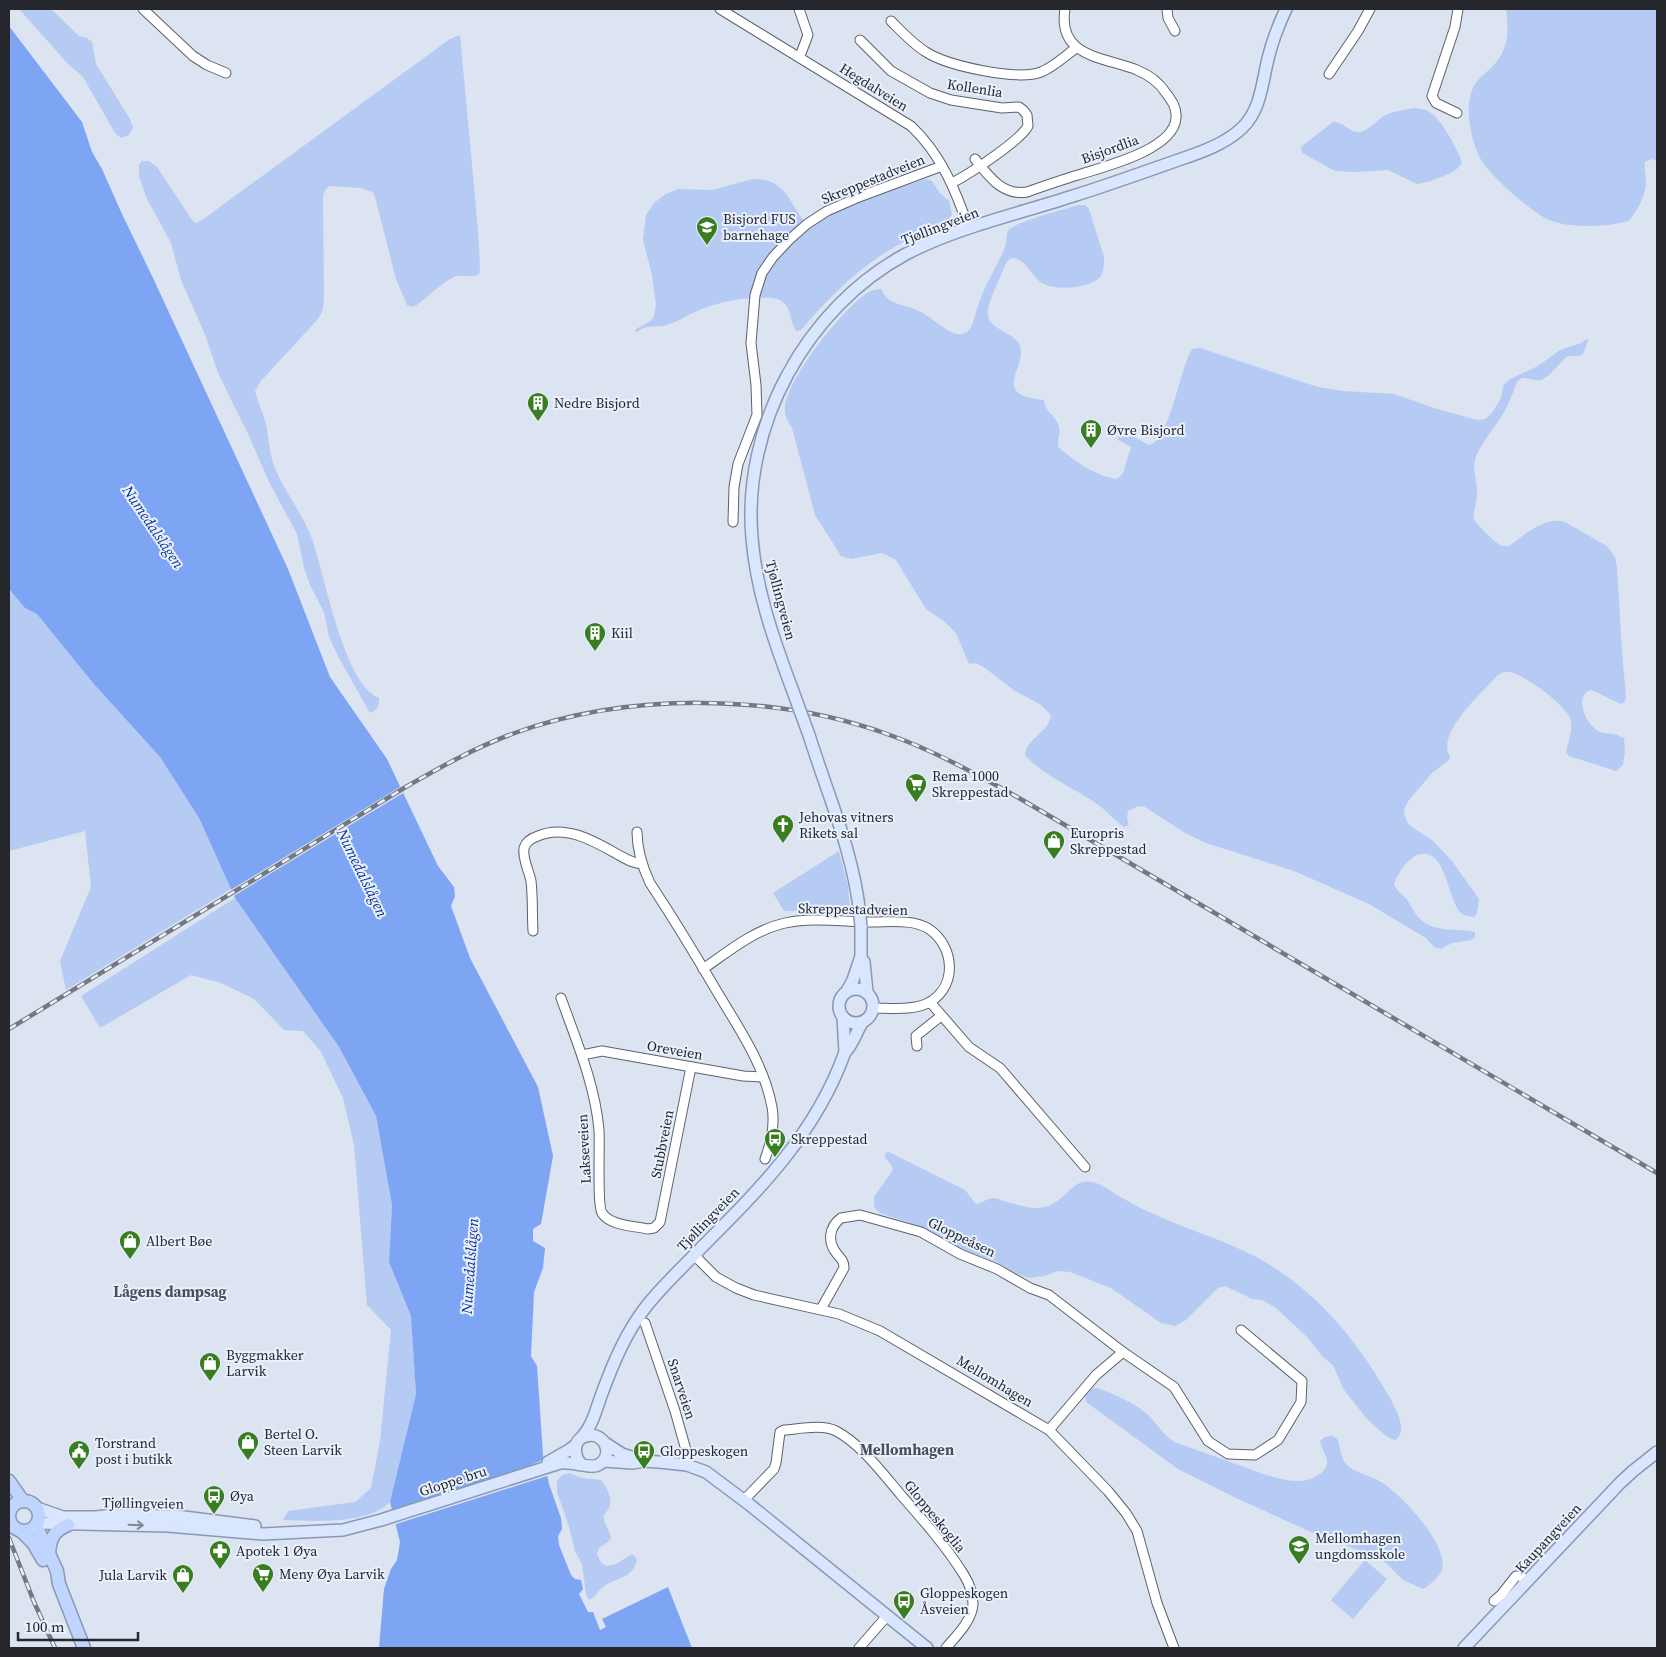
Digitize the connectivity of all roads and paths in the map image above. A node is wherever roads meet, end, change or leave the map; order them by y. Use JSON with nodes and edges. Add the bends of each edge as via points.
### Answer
{"nodes":[{"id":1,"x":143,"y":9,"type":"edge"},
{"id":2,"x":720,"y":9,"type":"edge"},
{"id":3,"x":799,"y":9,"type":"edge"},
{"id":4,"x":1065,"y":9,"type":"edge"},
{"id":5,"x":1167,"y":9,"type":"edge"},
{"id":6,"x":1286,"y":9,"type":"edge"},
{"id":7,"x":1370,"y":9,"type":"edge"},
{"id":8,"x":1458,"y":9,"type":"edge"},
{"id":9,"x":891,"y":22,"type":"dead end"},
{"id":10,"x":1175,"y":31,"type":"dead end"},
{"id":11,"x":860,"y":40,"type":"dead end"},
{"id":12,"x":1076,"y":48,"type":"junction"},
{"id":13,"x":800,"y":56,"type":"junction"},
{"id":14,"x":226,"y":73,"type":"dead end"},
{"id":15,"x":1329,"y":74,"type":"dead end"},
{"id":16,"x":1457,"y":113,"type":"dead end"},
{"id":17,"x":978,"y":162,"type":"junction"},
{"id":18,"x":942,"y":166,"type":"junction"},
{"id":19,"x":952,"y":183,"type":"junction"},
{"id":20,"x":969,"y":229,"type":"junction"},
{"id":21,"x":734,"y":522,"type":"dead end"},
{"id":22,"x":637,"y":832,"type":"dead end"},
{"id":23,"x":642,"y":864,"type":"junction"},
{"id":24,"x":533,"y":932,"type":"dead end"},
{"id":25,"x":861,"y":958,"type":"junction"},
{"id":26,"x":703,"y":969,"type":"junction"},
{"id":27,"x":847,"y":992,"type":"junction"},
{"id":28,"x":867,"y":992,"type":"junction"},
{"id":29,"x":561,"y":998,"type":"dead end"},
{"id":30,"x":930,"y":1002,"type":"junction"},
{"id":31,"x":874,"y":1008,"type":"junction"},
{"id":32,"x":941,"y":1016,"type":"junction"},
{"id":33,"x":843,"y":1017,"type":"junction"},
{"id":34,"x":862,"y":1023,"type":"junction"},
{"id":35,"x":917,"y":1046,"type":"dead end"},
{"id":36,"x":845,"y":1052,"type":"junction"},
{"id":37,"x":582,"y":1055,"type":"junction"},
{"id":38,"x":691,"y":1067,"type":"junction"},
{"id":39,"x":763,"y":1077,"type":"junction"},
{"id":40,"x":765,"y":1159,"type":"dead end"},
{"id":41,"x":1085,"y":1167,"type":"dead end"},
{"id":42,"x":657,"y":1226,"type":"joint"},
{"id":43,"x":694,"y":1255,"type":"junction"},
{"id":44,"x":821,"y":1309,"type":"junction"},
{"id":45,"x":646,"y":1323,"type":"dead end"},
{"id":46,"x":1241,"y":1330,"type":"dead end"},
{"id":47,"x":1124,"y":1352,"type":"junction"},
{"id":48,"x":597,"y":1408,"type":"junction"},
{"id":49,"x":1049,"y":1430,"type":"junction"},
{"id":50,"x":579,"y":1441,"type":"junction"},
{"id":51,"x":603,"y":1441,"type":"junction"},
{"id":52,"x":1657,"y":1452,"type":"edge"},
{"id":53,"x":563,"y":1459,"type":"junction"},
{"id":54,"x":604,"y":1461,"type":"junction"},
{"id":55,"x":643,"y":1461,"type":"junction"},
{"id":56,"x":582,"y":1464,"type":"junction"},
{"id":57,"x":687,"y":1465,"type":"junction"},
{"id":58,"x":9,"y":1481,"type":"edge"},
{"id":59,"x":744,"y":1500,"type":"junction"},
{"id":60,"x":23,"y":1501,"type":"junction"},
{"id":61,"x":36,"y":1508,"type":"junction"},
{"id":62,"x":10,"y":1511,"type":"edge"},
{"id":63,"x":381,"y":1520,"type":"joint"},
{"id":64,"x":37,"y":1524,"type":"junction"},
{"id":65,"x":68,"y":1525,"type":"junction"},
{"id":66,"x":15,"y":1528,"type":"edge"},
{"id":67,"x":309,"y":1533,"type":"junction"},
{"id":68,"x":49,"y":1554,"type":"junction"},
{"id":69,"x":1528,"y":1581,"type":"junction"},
{"id":70,"x":59,"y":1584,"type":"junction"},
{"id":71,"x":1494,"y":1600,"type":"dead end"},
{"id":72,"x":887,"y":1616,"type":"junction"},
{"id":73,"x":84,"y":1648,"type":"edge"},
{"id":74,"x":859,"y":1648,"type":"edge"},
{"id":75,"x":927,"y":1648,"type":"edge"},
{"id":76,"x":946,"y":1648,"type":"edge"},
{"id":77,"x":1174,"y":1648,"type":"edge"},
{"id":78,"x":1464,"y":1648,"type":"edge"}],
"edges":[{"from":1,"to":14,"type":"street","via":[[192,56]]},
{"from":2,"to":13,"type":"street","name":"Hegdalveien"},
{"from":3,"to":13,"type":"street","via":[[808,35]]},
{"from":4,"to":12,"type":"street","via":[[1064,24]]},
{"from":5,"to":10,"type":"street"},
{"from":6,"to":20,"type":"main road","name":"Tjøllingveien","via":[[1268,57],[1258,102],[1248,121],[1234,135],[1168,163]]},
{"from":7,"to":15,"type":"street"},
{"from":8,"to":16,"type":"street","via":[[1432,96],[1436,103]]},
{"from":9,"to":12,"type":"street","via":[[916,46],[938,59],[1000,73],[1024,75],[1043,71]]},
{"from":11,"to":17,"type":"street","name":"Kollenlia","via":[[891,71],[930,93],[951,100],[1023,110],[1028,120],[1026,129],[1005,148]]},
{"from":12,"to":17,"type":"street","name":"Bisjordlia","via":[[1155,80],[1176,109],[1175,125],[1158,142],[1137,155],[1017,194],[999,185]]},
{"from":13,"to":18,"type":"street","name":"Hegdalveien","via":[[911,126],[923,137]]},
{"from":17,"to":19,"type":"street"},
{"from":18,"to":19,"type":"street","name":"Hegdalveien"},
{"from":18,"to":21,"type":"street","name":"Skreppestadveien","via":[[827,211],[789,240],[762,273],[755,295],[751,343],[757,415],[738,464]]},
{"from":19,"to":20,"type":"street","name":"Hegdalveien"},
{"from":20,"to":25,"type":"main road","name":"Tjøllingveien","bridge":true,"via":[[903,256],[856,289],[833,312],[788,374],[770,412],[754,474],[751,506],[756,571],[764,604],[850,858],[861,921]]},
{"from":22,"to":23,"type":"street"},
{"from":23,"to":24,"type":"street","via":[[633,863],[598,843],[561,831],[528,840],[524,851],[531,882]]},
{"from":23,"to":26,"type":"street","via":[[650,883]]},
{"from":25,"to":27,"type":"main road"},
{"from":25,"to":28,"type":"main road"},
{"from":26,"to":30,"type":"street","name":"Skreppestadveien","via":[[745,939],[787,923],[809,920],[916,924],[935,934],[945,946],[950,962],[947,982]]},
{"from":26,"to":39,"type":"street","via":[[750,1047]]},
{"from":27,"to":28,"type":"main road","via":[[858,989]]},
{"from":27,"to":33,"type":"main road","via":[[839,1004]]},
{"from":28,"to":31,"type":"main road"},
{"from":29,"to":37,"type":"street","name":"Lakseveien"},
{"from":30,"to":31,"type":"street","via":[[917,1007]]},
{"from":30,"to":32,"type":"street"},
{"from":31,"to":34,"type":"main road"},
{"from":32,"to":35,"type":"street","via":[[916,1036]]},
{"from":32,"to":41,"type":"street","via":[[969,1047],[1000,1068]]},
{"from":33,"to":34,"type":"main road","via":[[852,1023]]},
{"from":33,"to":36,"type":"main road","name":"Tjøllingveien"},
{"from":34,"to":36,"type":"main road","name":"Tjøllingveien"},
{"from":36,"to":43,"type":"main road","name":"Tjøllingveien","via":[[824,1100],[794,1147],[765,1182]]},
{"from":37,"to":38,"type":"street","name":"Oreveien","via":[[602,1051]]},
{"from":37,"to":42,"type":"street","name":"Lakseveien","via":[[599,1127],[600,1209],[612,1222],[648,1229]]},
{"from":38,"to":39,"type":"street","name":"Oreveien"},
{"from":38,"to":42,"type":"street","name":"Stubbveien","via":[[662,1216]]},
{"from":39,"to":40,"type":"street","via":[[769,1092],[773,1122]]},
{"from":43,"to":44,"type":"street","name":"Mellomhagen","via":[[716,1277],[736,1288],[785,1303]]},
{"from":43,"to":48,"type":"main road","name":"Tjøllingveien","via":[[636,1320],[616,1358]]},
{"from":44,"to":47,"type":"street","name":"Gloppeåsen","via":[[844,1268],[832,1244],[831,1233],[836,1221],[860,1215],[921,1232],[960,1254],[1049,1295]]},
{"from":44,"to":49,"type":"street","name":"Mellomhagen","via":[[880,1331]]},
{"from":45,"to":57,"type":"street","name":"Snarveien","via":[[675,1411]]},
{"from":46,"to":47,"type":"street","name":"Gloppeåsen","via":[[1302,1381],[1301,1402],[1278,1440],[1255,1455],[1228,1454],[1208,1441],[1174,1387]]},
{"from":47,"to":49,"type":"street","via":[[1096,1376]]},
{"from":48,"to":50,"type":"main road","name":"Tjøllingveien","via":[[589,1429]]},
{"from":48,"to":51,"type":"main road","name":"Tjøllingveien"},
{"from":49,"to":77,"type":"street","name":"Mellomhagen","via":[[1126,1513],[1136,1531]]},
{"from":50,"to":51,"type":"main road","via":[[594,1435]]},
{"from":50,"to":53,"type":"main road","name":"Tjøllingveien"},
{"from":50,"to":56,"type":"main road","via":[[575,1453]]},
{"from":51,"to":54,"type":"main road","via":[[607,1451]]},
{"from":51,"to":55,"type":"main road","via":[[622,1454]]},
{"from":52,"to":69,"type":"main road","name":"Kaupangveien","via":[[1620,1483]]},
{"from":53,"to":56,"type":"main road"},
{"from":53,"to":63,"type":"main road","name":"Gloppe bru"},
{"from":54,"to":55,"type":"main road"},
{"from":54,"to":56,"type":"main road","via":[[594,1467]]},
{"from":55,"to":57,"type":"main road"},
{"from":57,"to":59,"type":"main road","via":[[711,1475]]},
{"from":58,"to":60,"type":"highway"},
{"from":59,"to":72,"type":"main road"},
{"from":59,"to":76,"type":"street","name":"Gloppeskoglia","via":[[774,1469],[780,1432],[824,1428],[838,1432],[864,1453],[902,1496],[935,1535],[969,1585],[972,1611]]},
{"from":60,"to":61,"type":"highway"},
{"from":60,"to":62,"type":"highway"},
{"from":61,"to":64,"type":"highway"},
{"from":61,"to":67,"type":"main road","name":"Tjøllingveien","via":[[79,1518],[176,1516]]},
{"from":62,"to":66,"type":"highway","via":[[10,1521]]},
{"from":63,"to":67,"type":"main road","name":"Tjøllingveien","via":[[343,1530]]},
{"from":64,"to":65,"type":"main road","name":"Tjøllingveien"},
{"from":64,"to":66,"type":"highway","via":[[30,1530]]},
{"from":64,"to":68,"type":"highway"},
{"from":65,"to":67,"type":"main road","name":"Tjøllingveien","one_way":true,"via":[[168,1526],[263,1534]]},
{"from":65,"to":68,"type":"highway","via":[[55,1532]]},
{"from":66,"to":70,"type":"highway","via":[[33,1543]]},
{"from":68,"to":70,"type":"highway"},
{"from":69,"to":71,"type":"street","via":[[1516,1576]]},
{"from":69,"to":78,"type":"main road","name":"Kaupangveien"},
{"from":70,"to":73,"type":"highway"},
{"from":72,"to":74,"type":"street"},
{"from":72,"to":75,"type":"main road"}]}
